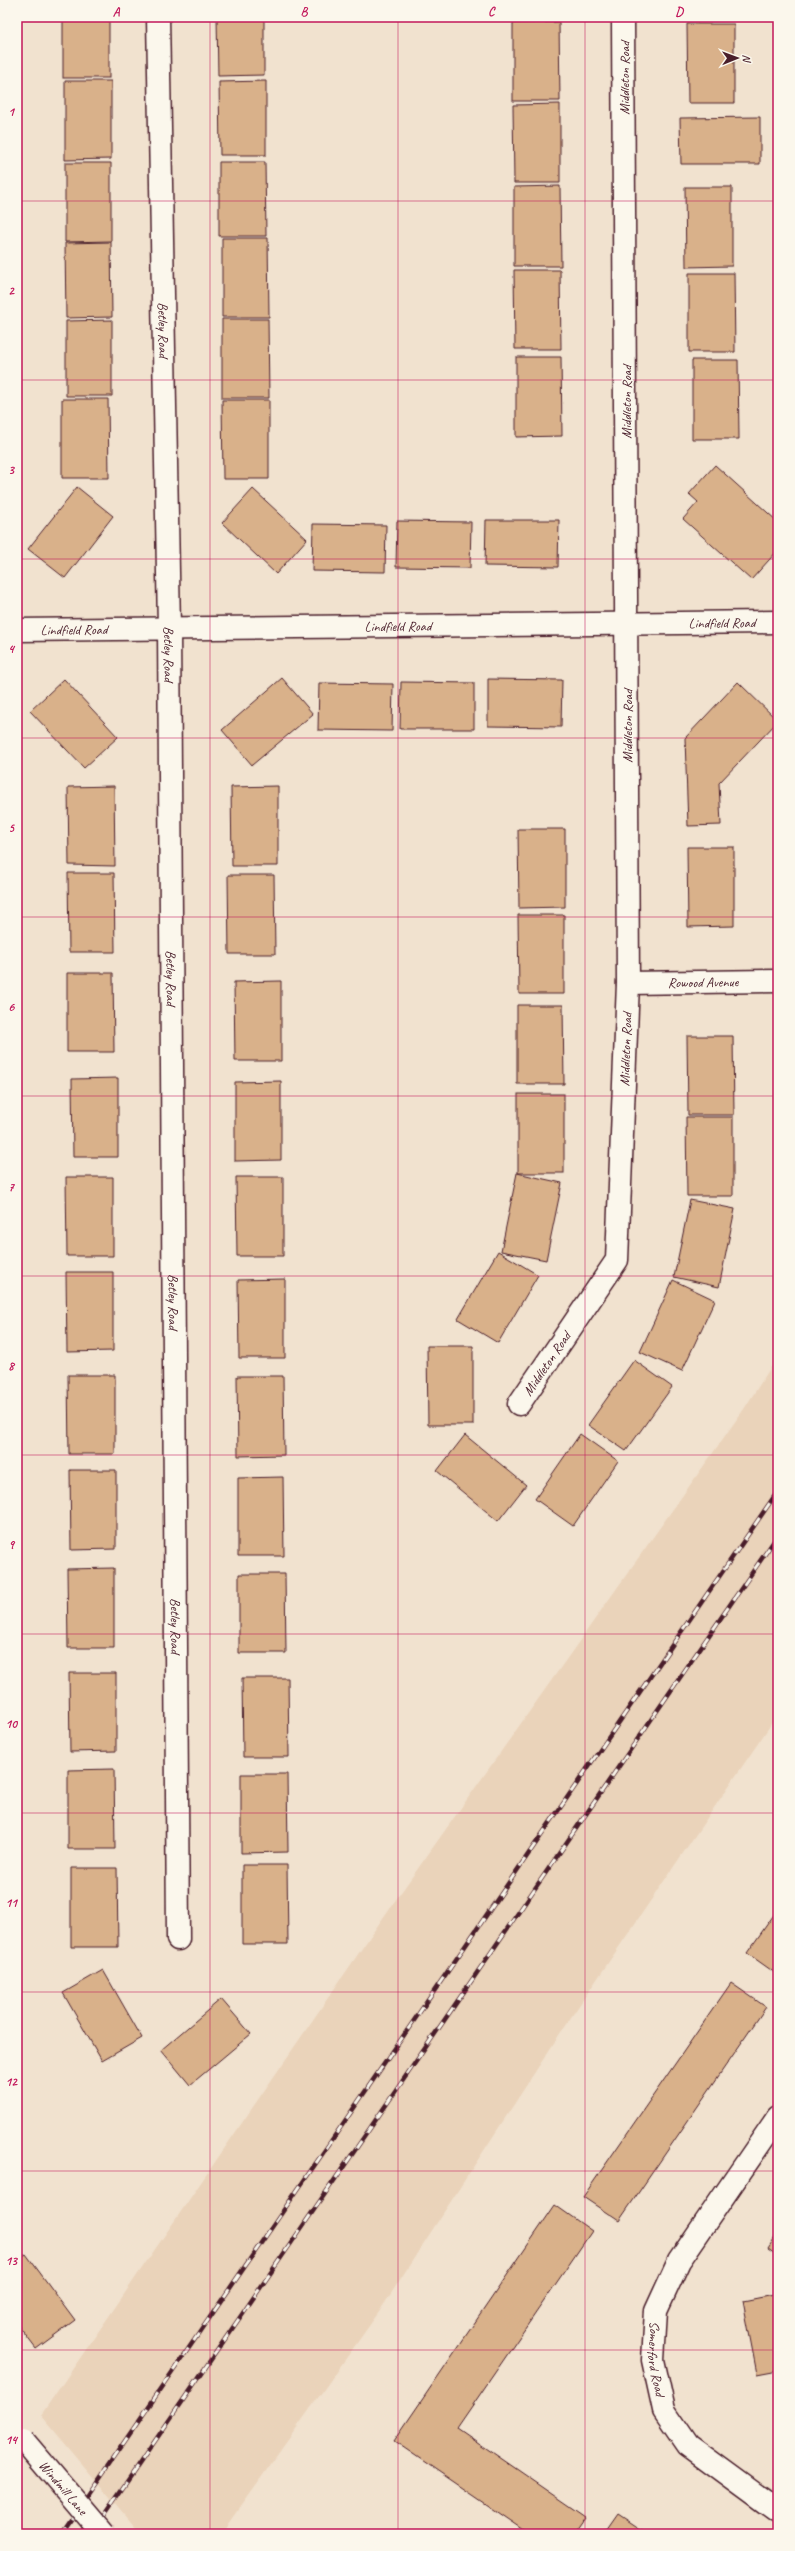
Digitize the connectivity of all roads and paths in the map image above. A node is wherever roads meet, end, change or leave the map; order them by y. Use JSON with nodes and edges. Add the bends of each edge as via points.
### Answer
{"nodes":[{"id":1,"x":158,"y":17,"type":"edge"},
{"id":2,"x":624,"y":17,"type":"edge"},
{"id":3,"x":778,"y":622,"type":"edge"},
{"id":4,"x":627,"y":624,"type":"junction"},
{"id":5,"x":169,"y":628,"type":"junction"},
{"id":6,"x":17,"y":630,"type":"edge"},
{"id":7,"x":778,"y":981,"type":"edge"},
{"id":8,"x":628,"y":983,"type":"junction"},
{"id":9,"x":519,"y":1404,"type":"dead end"},
{"id":10,"x":178,"y":1939,"type":"dead end"},
{"id":11,"x":778,"y":2117,"type":"edge"},
{"id":12,"x":24,"y":2441,"type":"dead end"},
{"id":13,"x":778,"y":2511,"type":"edge"},
{"id":14,"x":103,"y":2534,"type":"edge"}],
"edges":[{"from":1,"to":5,"type":"street","name":"Betley Road"},
{"from":2,"to":4,"type":"street","name":"Middleton Road"},
{"from":3,"to":4,"type":"street","name":"Lindfield Road"},
{"from":4,"to":5,"type":"street","name":"Lindfield Road"},
{"from":4,"to":8,"type":"street","name":"Middleton Road"},
{"from":5,"to":6,"type":"street","name":"Lindfield Road"},
{"from":5,"to":10,"type":"street","name":"Betley Road"},
{"from":7,"to":8,"type":"street","name":"Rowood Avenue"},
{"from":8,"to":9,"type":"street","name":"Middleton Road","via":[[617,1260]]},
{"from":11,"to":13,"type":"street","name":"Somerford Road","via":[[679,2261],[656,2311],[652,2360],[664,2410],[688,2445]]},
{"from":12,"to":14,"type":"street","name":"Windmill Lane","bridge":true}]}
